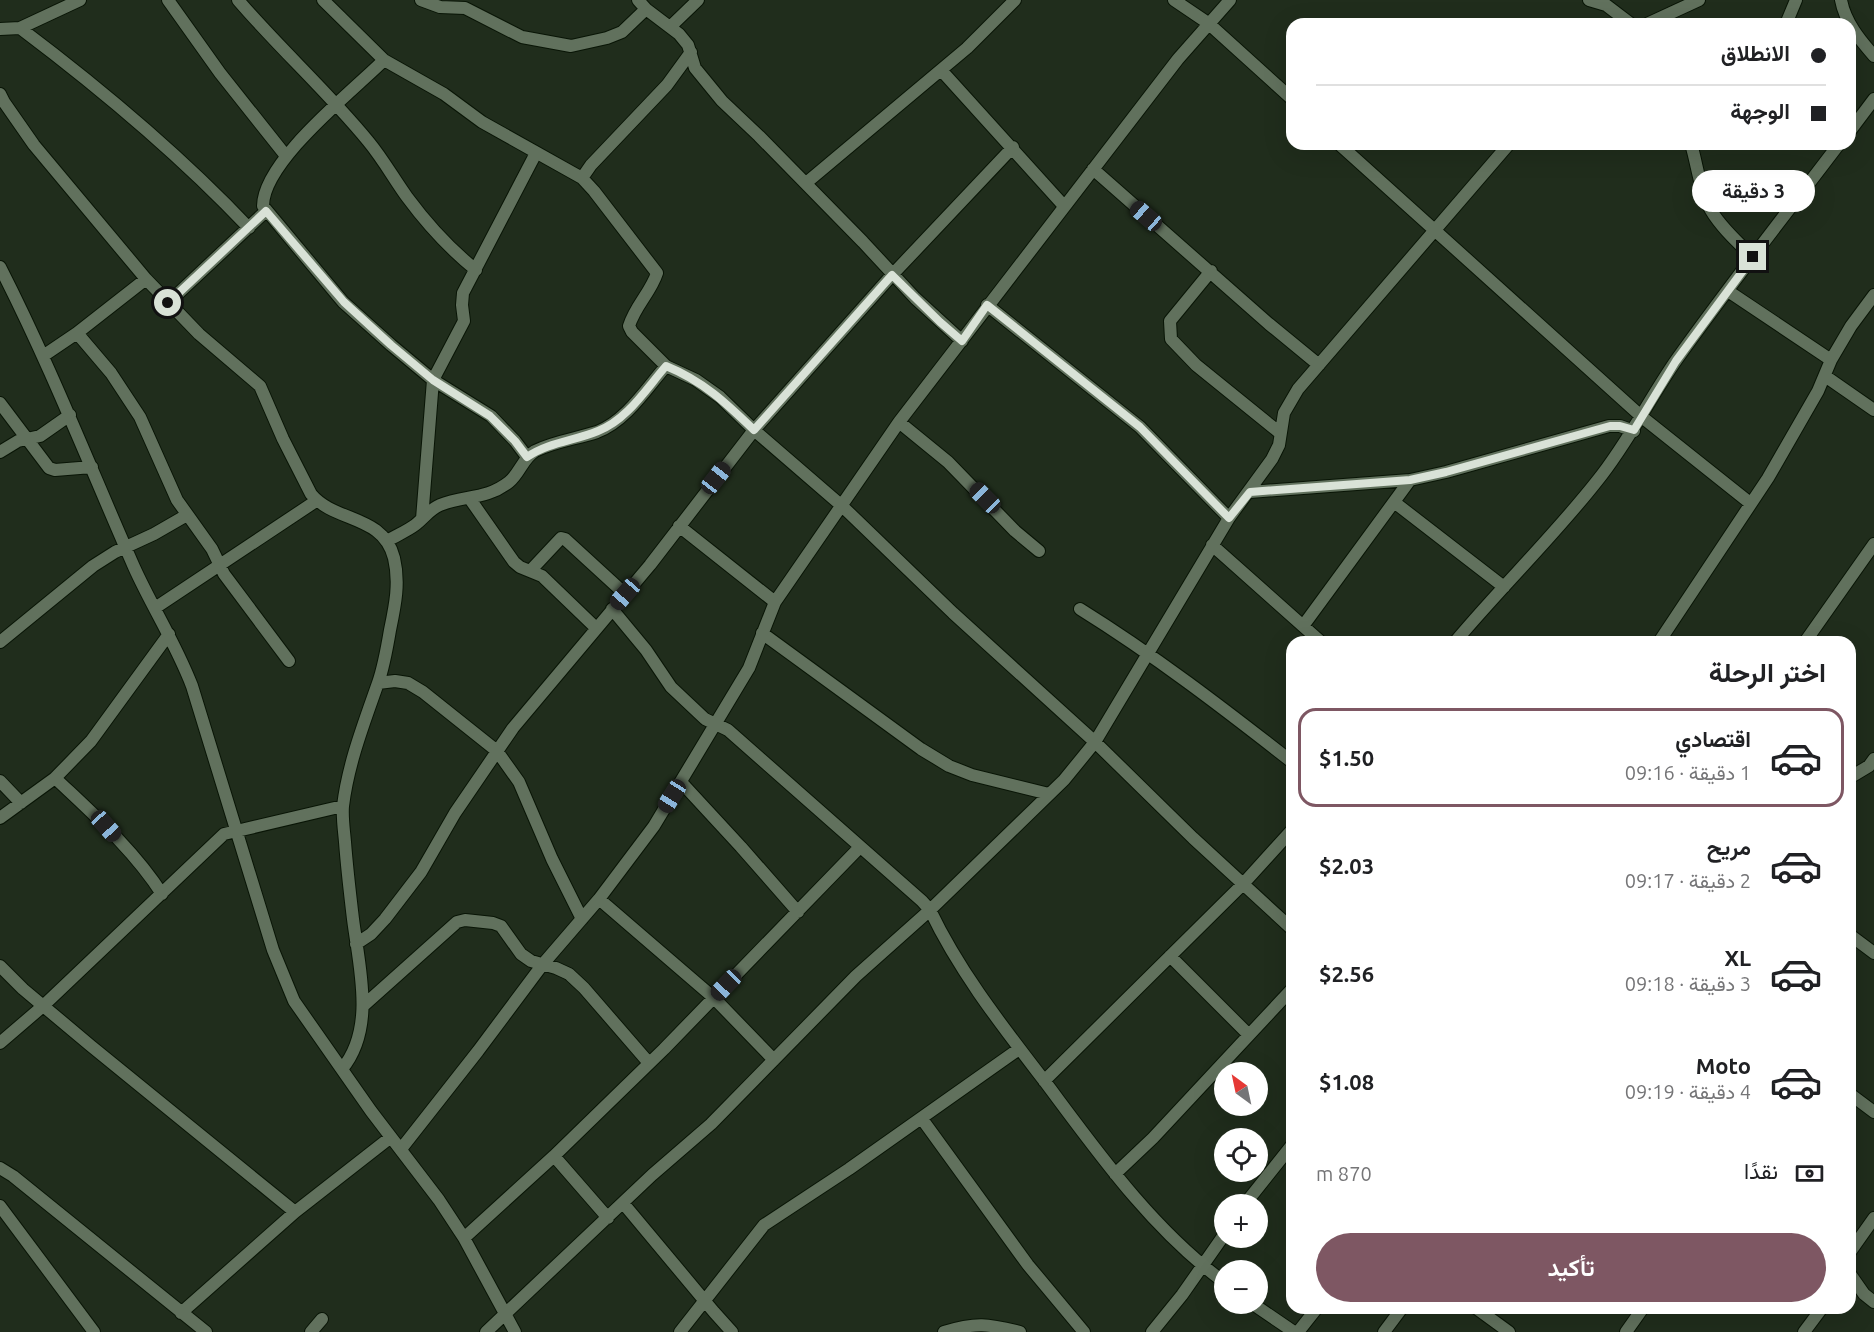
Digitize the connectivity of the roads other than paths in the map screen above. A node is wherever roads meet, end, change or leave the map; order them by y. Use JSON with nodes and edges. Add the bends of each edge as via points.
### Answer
{"nodes":[{"id":1,"x":80,"y":0,"type":"edge"},
{"id":2,"x":168,"y":0,"type":"edge"},
{"id":3,"x":238,"y":0,"type":"edge"},
{"id":4,"x":323,"y":0,"type":"edge"},
{"id":5,"x":421,"y":0,"type":"edge"},
{"id":6,"x":699,"y":0,"type":"edge"},
{"id":7,"x":1015,"y":0,"type":"edge"},
{"id":8,"x":1174,"y":0,"type":"edge"},
{"id":9,"x":1230,"y":0,"type":"edge"},
{"id":10,"x":1590,"y":0,"type":"edge"},
{"id":11,"x":1699,"y":0,"type":"edge"},
{"id":12,"x":1796,"y":0,"type":"edge"},
{"id":13,"x":1841,"y":0,"type":"edge"},
{"id":14,"x":642,"y":5,"type":"edge"},
{"id":15,"x":1623,"y":18,"type":"edge"},
{"id":16,"x":1660,"y":18,"type":"edge"},
{"id":17,"x":1788,"y":18,"type":"edge"},
{"id":18,"x":1847,"y":18,"type":"edge"},
{"id":19,"x":1208,"y":22,"type":"junction"},
{"id":20,"x":670,"y":27,"type":"junction"},
{"id":21,"x":20,"y":28,"type":"junction"},
{"id":22,"x":0,"y":29,"type":"edge"},
{"id":23,"x":1856,"y":35,"type":"edge"},
{"id":24,"x":691,"y":52,"type":"junction"},
{"id":25,"x":1874,"y":57,"type":"edge"},
{"id":26,"x":384,"y":60,"type":"junction"},
{"id":27,"x":941,"y":70,"type":"junction"},
{"id":28,"x":0,"y":94,"type":"edge"},
{"id":29,"x":1286,"y":94,"type":"edge"},
{"id":30,"x":1874,"y":99,"type":"edge"},
{"id":31,"x":336,"y":105,"type":"junction"},
{"id":32,"x":1856,"y":123,"type":"edge"},
{"id":33,"x":1012,"y":147,"type":"junction"},
{"id":34,"x":1346,"y":150,"type":"edge"},
{"id":35,"x":1504,"y":150,"type":"edge"},
{"id":36,"x":1694,"y":150,"type":"edge"},
{"id":37,"x":1834,"y":150,"type":"edge"},
{"id":38,"x":536,"y":153,"type":"junction"},
{"id":39,"x":286,"y":156,"type":"junction"},
{"id":40,"x":1093,"y":170,"type":"junction"},
{"id":41,"x":582,"y":178,"type":"junction"},
{"id":42,"x":806,"y":183,"type":"junction"},
{"id":43,"x":1064,"y":206,"type":"junction"},
{"id":44,"x":266,"y":211,"type":"junction"},
{"id":45,"x":249,"y":228,"type":"junction"},
{"id":46,"x":1436,"y":231,"type":"junction"},
{"id":47,"x":1753,"y":257,"type":"junction"},
{"id":48,"x":0,"y":267,"type":"edge"},
{"id":49,"x":476,"y":270,"type":"junction"},
{"id":50,"x":1211,"y":271,"type":"junction"},
{"id":51,"x":892,"y":275,"type":"junction"},
{"id":52,"x":146,"y":279,"type":"junction"},
{"id":53,"x":1728,"y":291,"type":"junction"},
{"id":54,"x":1874,"y":295,"type":"edge"},
{"id":55,"x":168,"y":303,"type":"junction"},
{"id":56,"x":987,"y":305,"type":"junction"},
{"id":57,"x":77,"y":333,"type":"junction"},
{"id":58,"x":962,"y":341,"type":"junction"},
{"id":59,"x":43,"y":356,"type":"junction"},
{"id":60,"x":1831,"y":360,"type":"junction"},
{"id":61,"x":1319,"y":365,"type":"junction"},
{"id":62,"x":666,"y":366,"type":"junction"},
{"id":63,"x":1825,"y":376,"type":"junction"},
{"id":64,"x":433,"y":380,"type":"junction"},
{"id":65,"x":0,"y":403,"type":"edge"},
{"id":66,"x":1874,"y":410,"type":"edge"},
{"id":67,"x":70,"y":415,"type":"junction"},
{"id":68,"x":1642,"y":417,"type":"junction"},
{"id":69,"x":899,"y":422,"type":"junction"},
{"id":70,"x":754,"y":430,"type":"junction"},
{"id":71,"x":1634,"y":430,"type":"junction"},
{"id":72,"x":1280,"y":433,"type":"junction"},
{"id":73,"x":27,"y":439,"type":"junction"},
{"id":74,"x":0,"y":452,"type":"edge"},
{"id":75,"x":527,"y":457,"type":"junction"},
{"id":76,"x":92,"y":467,"type":"junction"},
{"id":77,"x":1410,"y":480,"type":"junction"},
{"id":78,"x":1250,"y":492,"type":"junction"},
{"id":79,"x":470,"y":499,"type":"junction"},
{"id":80,"x":316,"y":501,"type":"junction"},
{"id":81,"x":1394,"y":502,"type":"junction"},
{"id":82,"x":1750,"y":504,"type":"junction"},
{"id":83,"x":842,"y":506,"type":"junction"},
{"id":84,"x":187,"y":515,"type":"junction"},
{"id":85,"x":1229,"y":518,"type":"junction"},
{"id":86,"x":422,"y":519,"type":"junction"},
{"id":87,"x":678,"y":526,"type":"junction"},
{"id":88,"x":387,"y":541,"type":"junction"},
{"id":89,"x":1874,"y":544,"type":"edge"},
{"id":90,"x":1212,"y":545,"type":"junction"},
{"id":91,"x":126,"y":547,"type":"junction"},
{"id":92,"x":1039,"y":551,"type":"dead end"},
{"id":93,"x":220,"y":565,"type":"junction"},
{"id":94,"x":531,"y":570,"type":"junction"},
{"id":95,"x":1504,"y":587,"type":"junction"},
{"id":96,"x":625,"y":594,"type":"junction"},
{"id":97,"x":775,"y":602,"type":"junction"},
{"id":98,"x":155,"y":608,"type":"junction"},
{"id":99,"x":612,"y":609,"type":"junction"},
{"id":100,"x":1080,"y":609,"type":"dead end"},
{"id":101,"x":1303,"y":626,"type":"junction"},
{"id":102,"x":596,"y":628,"type":"junction"},
{"id":103,"x":762,"y":633,"type":"junction"},
{"id":104,"x":169,"y":634,"type":"junction"},
{"id":105,"x":1314,"y":636,"type":"edge"},
{"id":106,"x":1460,"y":636,"type":"edge"},
{"id":107,"x":1664,"y":636,"type":"edge"},
{"id":108,"x":1809,"y":636,"type":"edge"},
{"id":109,"x":0,"y":642,"type":"edge"},
{"id":110,"x":1147,"y":653,"type":"junction"},
{"id":111,"x":289,"y":661,"type":"dead end"},
{"id":112,"x":378,"y":683,"type":"junction"},
{"id":113,"x":717,"y":724,"type":"junction"},
{"id":114,"x":1095,"y":742,"type":"junction"},
{"id":115,"x":497,"y":751,"type":"junction"},
{"id":116,"x":1286,"y":757,"type":"edge"},
{"id":117,"x":1874,"y":759,"type":"edge"},
{"id":118,"x":1856,"y":774,"type":"edge"},
{"id":119,"x":56,"y":778,"type":"junction"},
{"id":120,"x":0,"y":781,"type":"edge"},
{"id":121,"x":681,"y":782,"type":"junction"},
{"id":122,"x":1049,"y":794,"type":"junction"},
{"id":123,"x":21,"y":803,"type":"junction"},
{"id":124,"x":343,"y":806,"type":"junction"},
{"id":125,"x":0,"y":818,"type":"edge"},
{"id":126,"x":236,"y":831,"type":"junction"},
{"id":127,"x":1286,"y":837,"type":"edge"},
{"id":128,"x":860,"y":847,"type":"junction"},
{"id":129,"x":1243,"y":884,"type":"junction"},
{"id":130,"x":162,"y":894,"type":"junction"},
{"id":131,"x":599,"y":899,"type":"junction"},
{"id":132,"x":930,"y":910,"type":"junction"},
{"id":133,"x":798,"y":912,"type":"junction"},
{"id":134,"x":582,"y":919,"type":"junction"},
{"id":135,"x":1286,"y":923,"type":"edge"},
{"id":136,"x":1856,"y":940,"type":"edge"},
{"id":137,"x":357,"y":944,"type":"junction"},
{"id":138,"x":1874,"y":953,"type":"edge"},
{"id":139,"x":1170,"y":956,"type":"junction"},
{"id":140,"x":543,"y":963,"type":"junction"},
{"id":141,"x":0,"y":966,"type":"edge"},
{"id":142,"x":1286,"y":995,"type":"edge"},
{"id":143,"x":714,"y":998,"type":"junction"},
{"id":144,"x":44,"y":1006,"type":"junction"},
{"id":145,"x":363,"y":1006,"type":"junction"},
{"id":146,"x":1249,"y":1035,"type":"junction"},
{"id":147,"x":0,"y":1043,"type":"edge"},
{"id":148,"x":1019,"y":1049,"type":"junction"},
{"id":149,"x":774,"y":1060,"type":"junction"},
{"id":150,"x":649,"y":1063,"type":"junction"},
{"id":151,"x":342,"y":1069,"type":"junction"},
{"id":152,"x":1044,"y":1081,"type":"junction"},
{"id":153,"x":1856,"y":1098,"type":"edge"},
{"id":154,"x":1874,"y":1112,"type":"edge"},
{"id":155,"x":922,"y":1119,"type":"junction"},
{"id":156,"x":392,"y":1137,"type":"junction"},
{"id":157,"x":401,"y":1149,"type":"junction"},
{"id":158,"x":1286,"y":1153,"type":"edge"},
{"id":159,"x":554,"y":1156,"type":"junction"},
{"id":160,"x":0,"y":1168,"type":"edge"},
{"id":161,"x":1115,"y":1174,"type":"junction"},
{"id":162,"x":1253,"y":1194,"type":"edge"},
{"id":163,"x":622,"y":1203,"type":"junction"},
{"id":164,"x":0,"y":1206,"type":"edge"},
{"id":165,"x":295,"y":1212,"type":"junction"},
{"id":166,"x":608,"y":1218,"type":"junction"},
{"id":167,"x":1874,"y":1218,"type":"edge"},
{"id":168,"x":464,"y":1238,"type":"junction"},
{"id":169,"x":1856,"y":1241,"type":"edge"},
{"id":170,"x":1214,"y":1248,"type":"edge"},
{"id":171,"x":1202,"y":1266,"type":"junction"},
{"id":172,"x":1214,"y":1275,"type":"edge"},
{"id":173,"x":1856,"y":1283,"type":"edge"},
{"id":174,"x":705,"y":1302,"type":"junction"},
{"id":175,"x":1874,"y":1302,"type":"edge"},
{"id":176,"x":181,"y":1313,"type":"junction"},
{"id":177,"x":505,"y":1313,"type":"junction"},
{"id":178,"x":1268,"y":1314,"type":"edge"},
{"id":179,"x":1312,"y":1314,"type":"edge"},
{"id":180,"x":1398,"y":1314,"type":"edge"},
{"id":181,"x":1484,"y":1314,"type":"edge"},
{"id":182,"x":1639,"y":1314,"type":"edge"},
{"id":183,"x":1818,"y":1314,"type":"edge"},
{"id":184,"x":322,"y":1319,"type":"dead end"},
{"id":185,"x":94,"y":1332,"type":"edge"},
{"id":186,"x":206,"y":1332,"type":"edge"},
{"id":187,"x":311,"y":1332,"type":"edge"},
{"id":188,"x":486,"y":1332,"type":"edge"},
{"id":189,"x":516,"y":1332,"type":"edge"},
{"id":190,"x":681,"y":1332,"type":"edge"},
{"id":191,"x":732,"y":1332,"type":"edge"},
{"id":192,"x":944,"y":1332,"type":"edge"},
{"id":193,"x":1020,"y":1332,"type":"edge"},
{"id":194,"x":1084,"y":1332,"type":"edge"},
{"id":195,"x":1152,"y":1332,"type":"edge"},
{"id":196,"x":1296,"y":1332,"type":"edge"},
{"id":197,"x":1384,"y":1332,"type":"edge"},
{"id":198,"x":1509,"y":1332,"type":"edge"},
{"id":199,"x":1626,"y":1332,"type":"edge"},
{"id":200,"x":1804,"y":1332,"type":"edge"}],
"edges":[{"from":1,"to":21,"type":"street"},
{"from":2,"to":39,"type":"street"},
{"from":3,"to":31,"type":"street"},
{"from":4,"to":26,"type":"street"},
{"from":5,"to":14,"type":"street","via":[[440,7],[465,8],[522,37],[571,46],[622,32]]},
{"from":6,"to":20,"type":"street"},
{"from":7,"to":27,"type":"street"},
{"from":8,"to":19,"type":"street"},
{"from":9,"to":19,"type":"street"},
{"from":10,"to":15,"type":"street"},
{"from":11,"to":16,"type":"street"},
{"from":12,"to":17,"type":"street"},
{"from":13,"to":18,"type":"street"},
{"from":14,"to":20,"type":"street"},
{"from":19,"to":29,"type":"street"},
{"from":19,"to":40,"type":"street"},
{"from":20,"to":24,"type":"street"},
{"from":21,"to":22,"type":"street"},
{"from":21,"to":45,"type":"street","via":[[136,121]]},
{"from":23,"to":25,"type":"street"},
{"from":24,"to":41,"type":"street"},
{"from":24,"to":42,"type":"street","via":[[704,81]]},
{"from":26,"to":31,"type":"street"},
{"from":26,"to":38,"type":"street"},
{"from":27,"to":33,"type":"street"},
{"from":27,"to":42,"type":"street"},
{"from":28,"to":52,"type":"street","via":[[34,146]]},
{"from":30,"to":32,"type":"street"},
{"from":31,"to":39,"type":"street"},
{"from":31,"to":49,"type":"street","via":[[384,162],[409,200]]},
{"from":33,"to":43,"type":"street"},
{"from":33,"to":51,"type":"street"},
{"from":34,"to":46,"type":"street"},
{"from":35,"to":46,"type":"street"},
{"from":36,"to":47,"type":"street","via":[[1703,191],[1713,214]]},
{"from":37,"to":47,"type":"street"},
{"from":38,"to":41,"type":"street"},
{"from":38,"to":49,"type":"street"},
{"from":39,"to":44,"type":"street","via":[[263,197]]},
{"from":40,"to":43,"type":"street"},
{"from":40,"to":50,"type":"street"},
{"from":41,"to":62,"type":"street","via":[[657,273],[629,326]]},
{"from":42,"to":51,"type":"street"},
{"from":43,"to":56,"type":"street"},
{"from":44,"to":45,"type":"street"},
{"from":44,"to":64,"type":"street","via":[[344,302]]},
{"from":45,"to":55,"type":"street"},
{"from":46,"to":61,"type":"street"},
{"from":46,"to":68,"type":"street"},
{"from":47,"to":53,"type":"street"},
{"from":48,"to":59,"type":"street"},
{"from":49,"to":64,"type":"street","via":[[463,292],[464,321]]},
{"from":50,"to":61,"type":"street"},
{"from":50,"to":72,"type":"street","via":[[1170,321],[1171,339],[1196,365]]},
{"from":51,"to":58,"type":"street"},
{"from":51,"to":70,"type":"street"},
{"from":52,"to":55,"type":"street"},
{"from":52,"to":57,"type":"street"},
{"from":53,"to":60,"type":"street"},
{"from":53,"to":68,"type":"street","via":[[1676,361]]},
{"from":54,"to":60,"type":"street"},
{"from":55,"to":80,"type":"street","via":[[260,386]]},
{"from":56,"to":58,"type":"street"},
{"from":56,"to":85,"type":"street","via":[[1140,427]]},
{"from":57,"to":59,"type":"street"},
{"from":57,"to":84,"type":"street","via":[[140,417]]},
{"from":58,"to":69,"type":"street"},
{"from":59,"to":67,"type":"street"},
{"from":60,"to":63,"type":"street"},
{"from":61,"to":72,"type":"street","via":[[1284,413]]},
{"from":62,"to":70,"type":"street","via":[[720,397]]},
{"from":62,"to":75,"type":"street","via":[[610,426],[546,446]]},
{"from":63,"to":66,"type":"street"},
{"from":63,"to":82,"type":"street"},
{"from":64,"to":75,"type":"street","via":[[490,416]]},
{"from":64,"to":86,"type":"street"},
{"from":65,"to":73,"type":"street"},
{"from":67,"to":73,"type":"street","via":[[40,436]]},
{"from":67,"to":76,"type":"street"},
{"from":68,"to":71,"type":"street"},
{"from":68,"to":82,"type":"street"},
{"from":69,"to":83,"type":"street"},
{"from":69,"to":92,"type":"street","via":[[948,462]]},
{"from":70,"to":83,"type":"street"},
{"from":70,"to":87,"type":"street"},
{"from":71,"to":77,"type":"street","via":[[1610,426]]},
{"from":71,"to":95,"type":"street","via":[[1561,526]]},
{"from":72,"to":78,"type":"street","via":[[1272,459]]},
{"from":73,"to":74,"type":"street"},
{"from":73,"to":76,"type":"street","via":[[49,468]]},
{"from":75,"to":79,"type":"street","via":[[509,482]]},
{"from":76,"to":91,"type":"street"},
{"from":77,"to":78,"type":"street"},
{"from":77,"to":81,"type":"street"},
{"from":78,"to":85,"type":"street"},
{"from":79,"to":86,"type":"street","via":[[442,504]]},
{"from":79,"to":94,"type":"street","via":[[514,562]]},
{"from":80,"to":88,"type":"street","via":[[364,523]]},
{"from":80,"to":93,"type":"street"},
{"from":81,"to":95,"type":"street"},
{"from":81,"to":101,"type":"street"},
{"from":82,"to":107,"type":"street"},
{"from":83,"to":97,"type":"street"},
{"from":83,"to":114,"type":"street"},
{"from":84,"to":91,"type":"street"},
{"from":84,"to":93,"type":"street"},
{"from":85,"to":90,"type":"street"},
{"from":86,"to":88,"type":"street"},
{"from":87,"to":96,"type":"street"},
{"from":87,"to":97,"type":"street"},
{"from":88,"to":112,"type":"street","via":[[394,558],[397,596]]},
{"from":89,"to":108,"type":"street"},
{"from":90,"to":101,"type":"street"},
{"from":90,"to":110,"type":"street"},
{"from":91,"to":98,"type":"street"},
{"from":91,"to":109,"type":"street","via":[[93,566]]},
{"from":93,"to":98,"type":"street"},
{"from":93,"to":111,"type":"street"},
{"from":94,"to":96,"type":"street","via":[[561,538],[565,539]]},
{"from":94,"to":102,"type":"street"},
{"from":95,"to":106,"type":"street"},
{"from":96,"to":99,"type":"street"},
{"from":97,"to":103,"type":"street"},
{"from":98,"to":104,"type":"street"},
{"from":99,"to":102,"type":"street"},
{"from":99,"to":113,"type":"street","via":[[671,687],[705,719]]},
{"from":100,"to":110,"type":"street"},
{"from":101,"to":105,"type":"street"},
{"from":102,"to":115,"type":"street"},
{"from":103,"to":113,"type":"street","via":[[749,668]]},
{"from":103,"to":122,"type":"street","via":[[949,766]]},
{"from":104,"to":119,"type":"street","via":[[91,741]]},
{"from":104,"to":126,"type":"street","via":[[192,686]]},
{"from":110,"to":114,"type":"street"},
{"from":110,"to":116,"type":"street"},
{"from":112,"to":115,"type":"street","via":[[408,683]]},
{"from":112,"to":124,"type":"street","via":[[357,744]]},
{"from":113,"to":121,"type":"street"},
{"from":113,"to":128,"type":"street"},
{"from":114,"to":122,"type":"street"},
{"from":114,"to":129,"type":"street"},
{"from":115,"to":134,"type":"street","via":[[519,782]]},
{"from":115,"to":137,"type":"street","via":[[455,813],[422,872],[385,919]]},
{"from":117,"to":118,"type":"street"},
{"from":119,"to":123,"type":"street"},
{"from":119,"to":130,"type":"street","via":[[106,826]]},
{"from":120,"to":123,"type":"street"},
{"from":121,"to":131,"type":"street","via":[[654,826]]},
{"from":121,"to":133,"type":"street"},
{"from":122,"to":132,"type":"street"},
{"from":123,"to":125,"type":"street"},
{"from":124,"to":126,"type":"street"},
{"from":124,"to":137,"type":"street"},
{"from":126,"to":130,"type":"street","via":[[224,834]]},
{"from":126,"to":151,"type":"street","via":[[287,988]]},
{"from":127,"to":129,"type":"street"},
{"from":128,"to":132,"type":"street"},
{"from":128,"to":133,"type":"street"},
{"from":129,"to":135,"type":"street"},
{"from":129,"to":139,"type":"street"},
{"from":130,"to":144,"type":"street"},
{"from":131,"to":134,"type":"street"},
{"from":131,"to":143,"type":"street"},
{"from":132,"to":148,"type":"street","via":[[968,980]]},
{"from":132,"to":149,"type":"street","via":[[856,976]]},
{"from":133,"to":143,"type":"street"},
{"from":134,"to":140,"type":"street"},
{"from":136,"to":138,"type":"street"},
{"from":137,"to":145,"type":"street"},
{"from":139,"to":146,"type":"street"},
{"from":139,"to":152,"type":"street"},
{"from":140,"to":145,"type":"street","via":[[521,954],[501,926],[465,920],[449,928]]},
{"from":140,"to":150,"type":"street","via":[[569,974],[584,988]]},
{"from":140,"to":157,"type":"street"},
{"from":141,"to":144,"type":"street"},
{"from":142,"to":146,"type":"street"},
{"from":143,"to":149,"type":"street"},
{"from":143,"to":150,"type":"street"},
{"from":144,"to":147,"type":"street"},
{"from":144,"to":165,"type":"street"},
{"from":145,"to":151,"type":"street","via":[[356,1045]]},
{"from":146,"to":161,"type":"street"},
{"from":148,"to":152,"type":"street"},
{"from":148,"to":155,"type":"street"},
{"from":149,"to":163,"type":"street","via":[[711,1124]]},
{"from":150,"to":159,"type":"street"},
{"from":151,"to":156,"type":"street"},
{"from":152,"to":161,"type":"street"},
{"from":153,"to":154,"type":"street"},
{"from":155,"to":174,"type":"street","via":[[764,1225]]},
{"from":155,"to":194,"type":"street","via":[[1028,1265]]},
{"from":156,"to":157,"type":"street"},
{"from":156,"to":165,"type":"street"},
{"from":157,"to":168,"type":"street"},
{"from":158,"to":162,"type":"street"},
{"from":159,"to":166,"type":"street"},
{"from":159,"to":168,"type":"street"},
{"from":160,"to":176,"type":"street"},
{"from":161,"to":171,"type":"street"},
{"from":163,"to":166,"type":"street"},
{"from":163,"to":174,"type":"street"},
{"from":164,"to":185,"type":"street"},
{"from":165,"to":176,"type":"street"},
{"from":166,"to":177,"type":"street"},
{"from":167,"to":169,"type":"street"},
{"from":168,"to":177,"type":"street"},
{"from":170,"to":171,"type":"street"},
{"from":171,"to":172,"type":"street"},
{"from":171,"to":195,"type":"street"},
{"from":173,"to":175,"type":"street"},
{"from":174,"to":190,"type":"street"},
{"from":174,"to":191,"type":"street"},
{"from":176,"to":186,"type":"street"},
{"from":177,"to":188,"type":"street"},
{"from":177,"to":189,"type":"street"},
{"from":178,"to":196,"type":"street"},
{"from":179,"to":196,"type":"street"},
{"from":180,"to":197,"type":"street"},
{"from":181,"to":198,"type":"street"},
{"from":182,"to":199,"type":"street"},
{"from":183,"to":200,"type":"street"},
{"from":184,"to":187,"type":"street"},
{"from":192,"to":193,"type":"street","via":[[983,1324]]}]}
